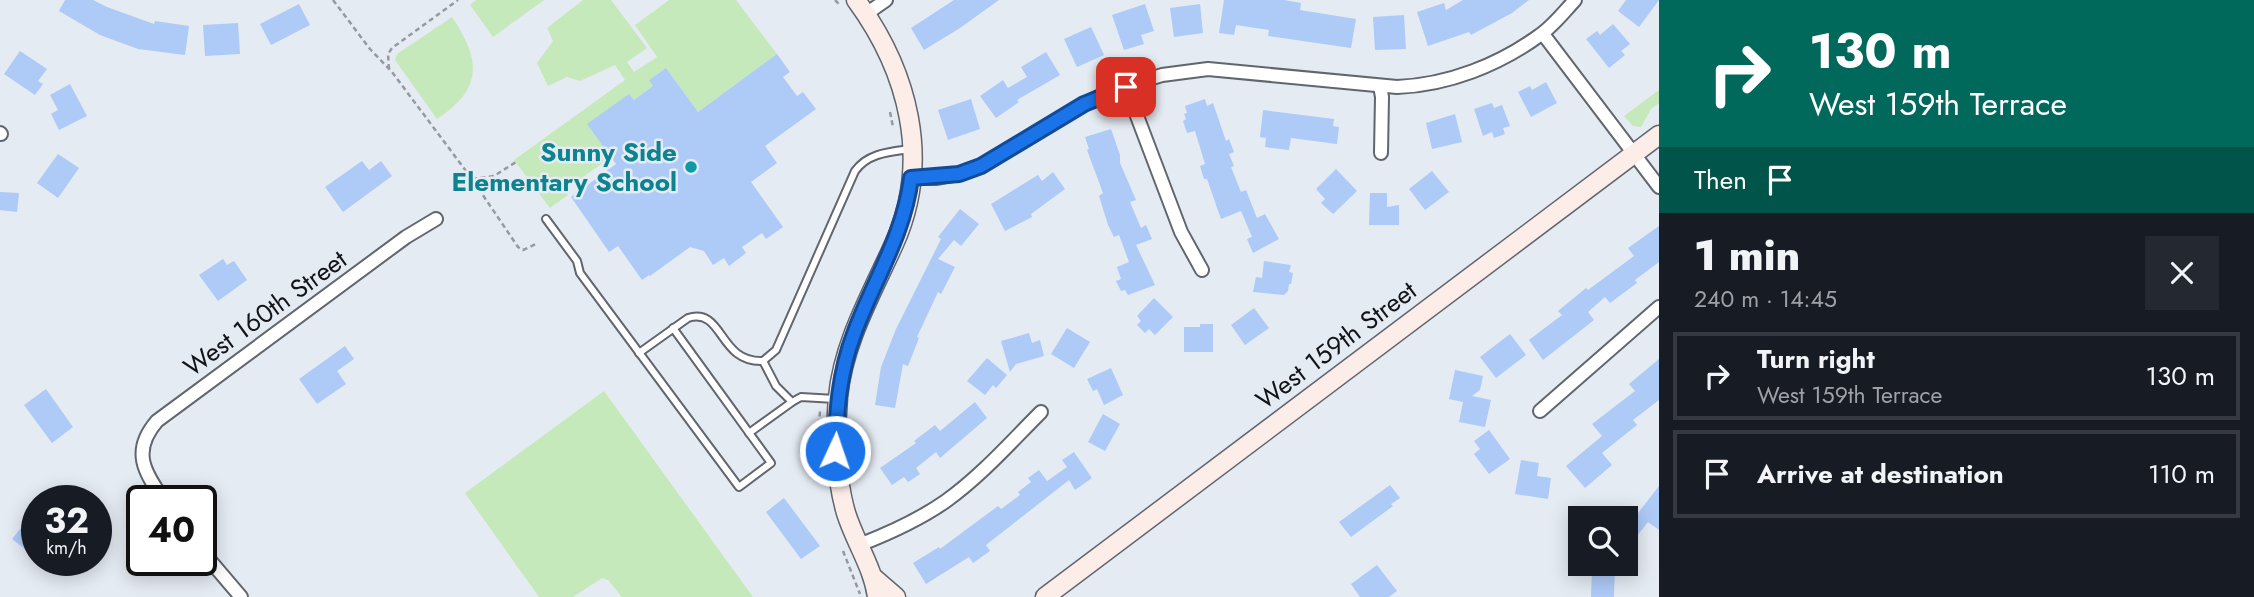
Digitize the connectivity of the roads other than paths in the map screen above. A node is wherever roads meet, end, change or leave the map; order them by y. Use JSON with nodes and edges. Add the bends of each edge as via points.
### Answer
{"nodes":[{"id":1,"x":887,"y":0,"type":"edge"},
{"id":2,"x":1575,"y":0,"type":"edge"},
{"id":3,"x":856,"y":8,"type":"edge"},
{"id":4,"x":1543,"y":34,"type":"junction"},
{"id":5,"x":1380,"y":86,"type":"junction"},
{"id":6,"x":1126,"y":87,"type":"junction"},
{"id":7,"x":1659,"y":135,"type":"edge"},
{"id":8,"x":912,"y":149,"type":"junction"},
{"id":9,"x":1381,"y":153,"type":"dead end"},
{"id":10,"x":1634,"y":153,"type":"junction"},
{"id":11,"x":911,"y":178,"type":"junction"},
{"id":12,"x":1659,"y":187,"type":"edge"},
{"id":13,"x":436,"y":219,"type":"dead end"},
{"id":14,"x":546,"y":219,"type":"dead end"},
{"id":15,"x":1202,"y":270,"type":"dead end"},
{"id":16,"x":1659,"y":307,"type":"edge"},
{"id":17,"x":673,"y":328,"type":"junction"},
{"id":18,"x":639,"y":353,"type":"junction"},
{"id":19,"x":763,"y":361,"type":"junction"},
{"id":20,"x":838,"y":399,"type":"junction"},
{"id":21,"x":792,"y":402,"type":"junction"},
{"id":22,"x":1540,"y":411,"type":"dead end"},
{"id":23,"x":1041,"y":412,"type":"dead end"},
{"id":24,"x":749,"y":433,"type":"junction"},
{"id":25,"x":153,"y":485,"type":"edge"},
{"id":26,"x":859,"y":545,"type":"junction"},
{"id":27,"x":217,"y":569,"type":"edge"},
{"id":28,"x":874,"y":578,"type":"junction"},
{"id":29,"x":241,"y":597,"type":"edge"},
{"id":30,"x":877,"y":597,"type":"edge"},
{"id":31,"x":896,"y":597,"type":"edge"},
{"id":32,"x":1045,"y":597,"type":"edge"}],
"edges":[{"from":1,"to":3,"type":"street"},
{"from":2,"to":4,"type":"street"},
{"from":3,"to":8,"type":"main road","via":[[884,41],[901,81]]},
{"from":4,"to":5,"type":"street","via":[[1482,68],[1450,79]]},
{"from":4,"to":10,"type":"street"},
{"from":5,"to":6,"type":"street","via":[[1208,69],[1162,75]]},
{"from":5,"to":9,"type":"street"},
{"from":6,"to":11,"type":"street","via":[[1084,104],[981,166],[959,174]]},
{"from":6,"to":15,"type":"street","via":[[1181,232]]},
{"from":7,"to":10,"type":"main road","name":"West 159th Street"},
{"from":8,"to":11,"type":"main road"},
{"from":8,"to":19,"type":"lane","via":[[861,162],[776,350]]},
{"from":10,"to":12,"type":"street"},
{"from":10,"to":32,"type":"main road","name":"West 159th Street"},
{"from":11,"to":20,"type":"main road","via":[[905,216],[853,336]]},
{"from":13,"to":25,"type":"street","name":"West 160th Street","via":[[157,421],[147,433],[141,459]]},
{"from":14,"to":18,"type":"lane"},
{"from":16,"to":22,"type":"street"},
{"from":17,"to":18,"type":"lane"},
{"from":17,"to":19,"type":"lane","via":[[688,318],[705,317],[739,357]]},
{"from":17,"to":24,"type":"lane"},
{"from":18,"to":24,"type":"lane","via":[[738,487],[771,463]]},
{"from":19,"to":21,"type":"lane","via":[[776,386]]},
{"from":20,"to":21,"type":"lane","via":[[801,397]]},
{"from":20,"to":26,"type":"main road","via":[[835,451],[846,513]]},
{"from":21,"to":24,"type":"lane"},
{"from":23,"to":26,"type":"street","via":[[946,501],[897,530]]},
{"from":26,"to":28,"type":"main road"},
{"from":27,"to":29,"type":"street"},
{"from":28,"to":30,"type":"main road"},
{"from":28,"to":31,"type":"main road"}]}
